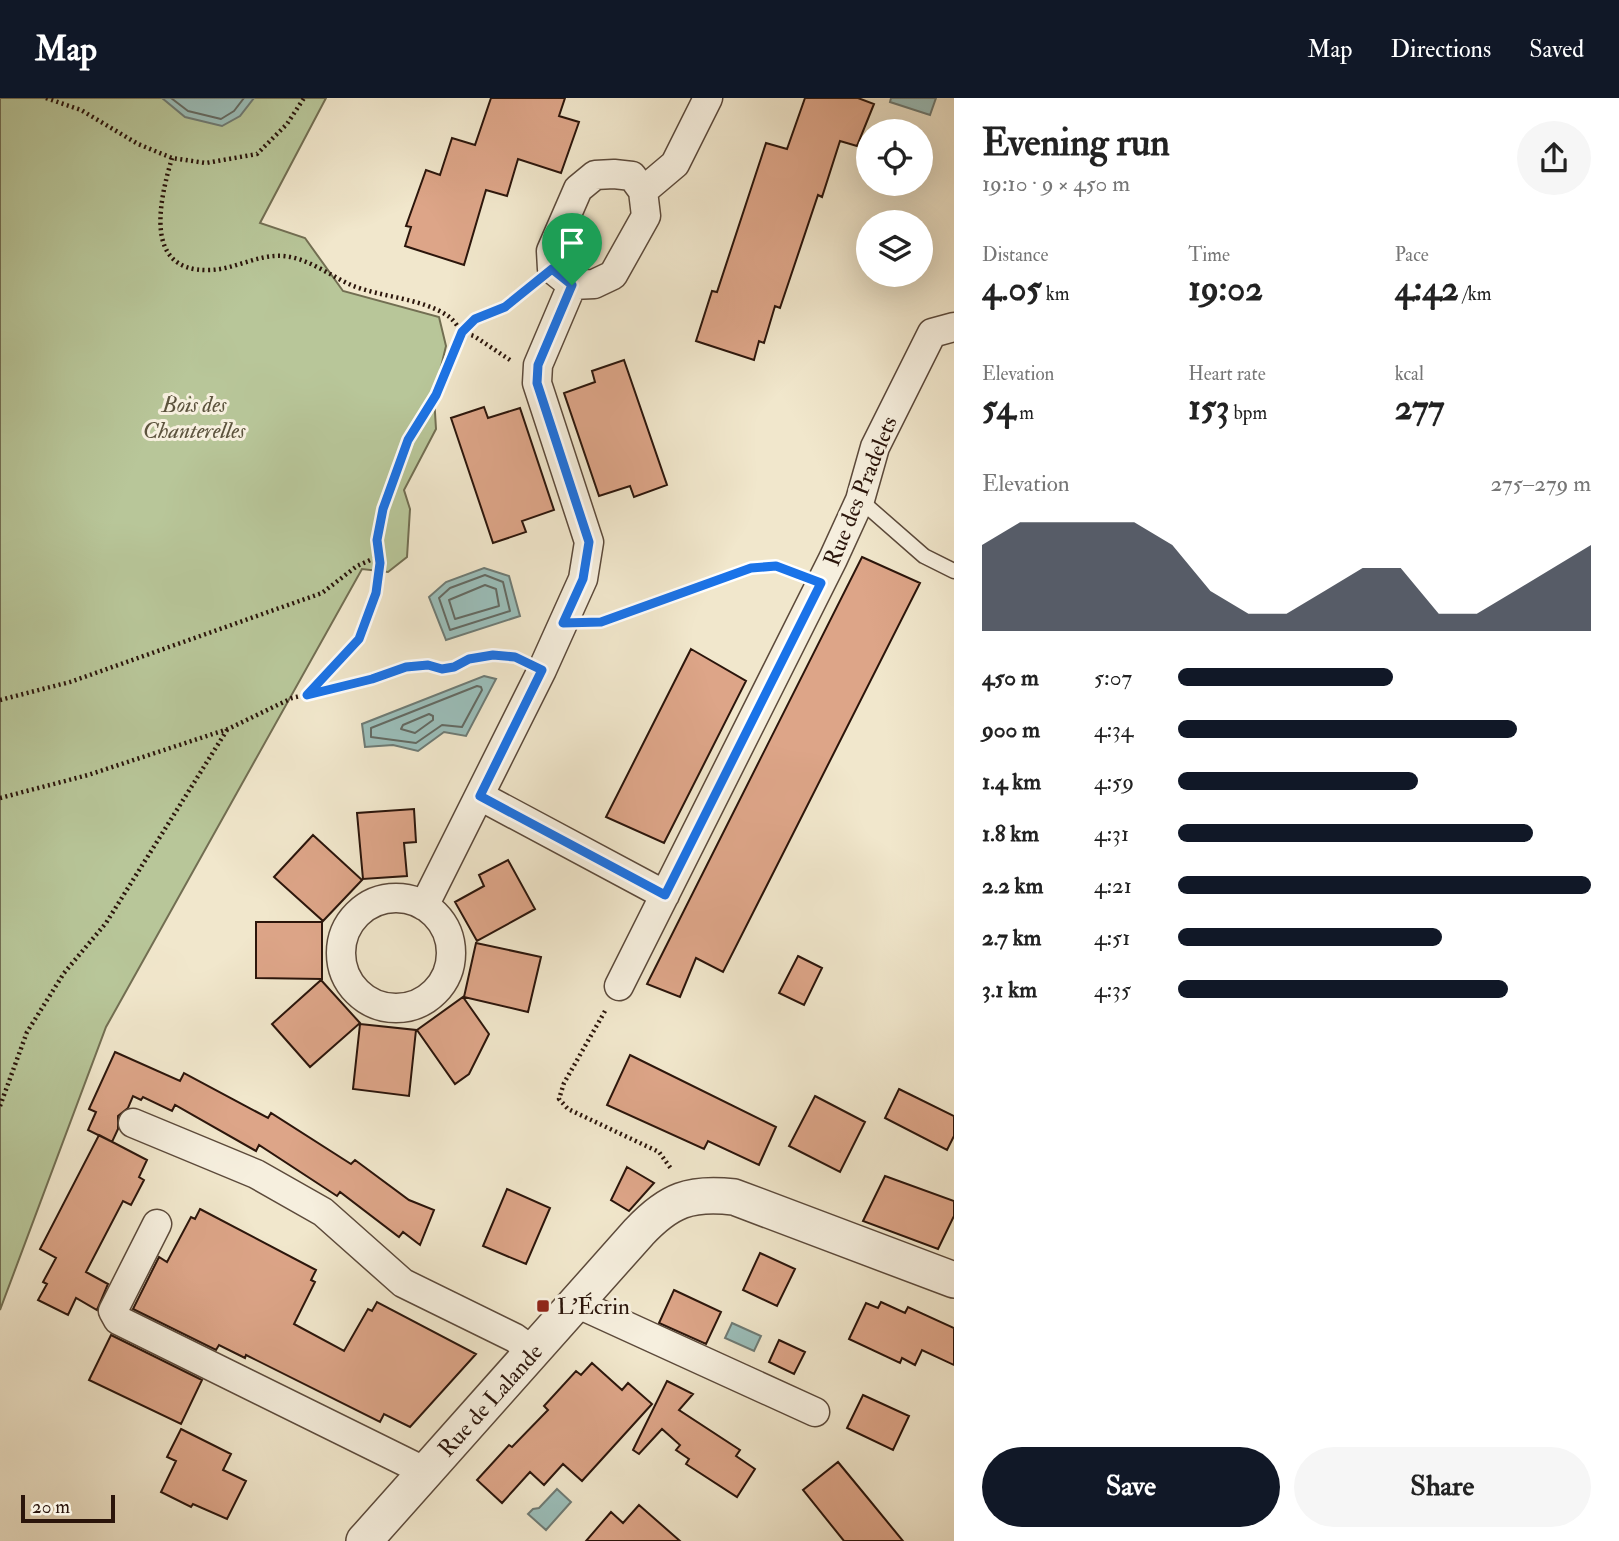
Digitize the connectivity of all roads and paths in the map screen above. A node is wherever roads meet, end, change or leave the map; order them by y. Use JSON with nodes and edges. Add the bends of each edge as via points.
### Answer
{"nodes":[{"id":1,"x":46,"y":98,"type":"edge"},
{"id":2,"x":304,"y":98,"type":"edge"},
{"id":3,"x":708,"y":98,"type":"edge"},
{"id":4,"x":172,"y":158,"type":"junction"},
{"id":5,"x":643,"y":191,"type":"junction"},
{"id":6,"x":562,"y":277,"type":"junction"},
{"id":7,"x":954,"y":327,"type":"edge"},
{"id":8,"x":462,"y":332,"type":"junction"},
{"id":9,"x":538,"y":365,"type":"junction"},
{"id":10,"x":860,"y":500,"type":"junction"},
{"id":11,"x":379,"y":556,"type":"junction"},
{"id":12,"x":954,"y":571,"type":"edge"},
{"id":13,"x":821,"y":583,"type":"junction"},
{"id":14,"x":563,"y":623,"type":"junction"},
{"id":15,"x":542,"y":670,"type":"junction"},
{"id":16,"x":307,"y":695,"type":"junction"},
{"id":17,"x":0,"y":700,"type":"edge"},
{"id":18,"x":228,"y":729,"type":"junction"},
{"id":19,"x":480,"y":796,"type":"junction"},
{"id":20,"x":0,"y":798,"type":"edge"},
{"id":21,"x":665,"y":895,"type":"junction"},
{"id":22,"x":424,"y":906,"type":"dead end"},
{"id":23,"x":619,"y":986,"type":"joint"},
{"id":24,"x":0,"y":1107,"type":"edge"},
{"id":25,"x":133,"y":1124,"type":"dead end"},
{"id":26,"x":690,"y":1196,"type":"junction"},
{"id":27,"x":157,"y":1224,"type":"dead end"},
{"id":28,"x":954,"y":1280,"type":"edge"},
{"id":29,"x":576,"y":1303,"type":"junction"},
{"id":30,"x":533,"y":1351,"type":"junction"},
{"id":31,"x":815,"y":1412,"type":"dead end"},
{"id":32,"x":426,"y":1472,"type":"junction"},
{"id":33,"x":364,"y":1541,"type":"edge"}],
"edges":[{"from":1,"to":4,"type":"path","via":[[81,110]]},
{"from":2,"to":4,"type":"path","via":[[287,124],[257,153],[206,163]]},
{"from":3,"to":5,"type":"street","via":[[675,164]]},
{"from":4,"to":8,"type":"path","via":[[158,219],[170,257],[191,268],[210,270],[282,256],[321,268],[353,286],[396,295],[449,316]]},
{"from":5,"to":6,"type":"street","via":[[646,216],[613,275],[594,284]]},
{"from":5,"to":6,"type":"street","via":[[632,176],[594,175],[578,189],[551,251]]},
{"from":6,"to":8,"type":"path","via":[[475,319]]},
{"from":6,"to":9,"type":"street"},
{"from":7,"to":10,"type":"street","name":"Rue des Pradelets","via":[[932,333],[920,353],[875,447]]},
{"from":8,"to":9,"type":"path","via":[[513,362]]},
{"from":8,"to":11,"type":"path","via":[[436,395],[408,440],[383,509]]},
{"from":9,"to":14,"type":"street","via":[[537,383],[589,542],[583,579]]},
{"from":10,"to":12,"type":"lane","via":[[924,556]]},
{"from":10,"to":13,"type":"street","name":"Rue des Pradelets"},
{"from":11,"to":16,"type":"path","via":[[376,593],[359,639]]},
{"from":11,"to":17,"type":"path","via":[[357,566],[322,593],[70,682]]},
{"from":13,"to":14,"type":"path","via":[[776,566],[751,568],[601,622]]},
{"from":13,"to":21,"type":"street","name":"Rue des Pradelets"},
{"from":14,"to":15,"type":"street"},
{"from":15,"to":16,"type":"path","via":[[515,657],[493,655],[442,669],[406,667]]},
{"from":15,"to":19,"type":"street"},
{"from":16,"to":18,"type":"path"},
{"from":18,"to":20,"type":"path"},
{"from":18,"to":24,"type":"path","via":[[106,923],[64,974],[27,1032]]},
{"from":19,"to":21,"type":"street"},
{"from":19,"to":22,"type":"street"},
{"from":21,"to":23,"type":"street","name":"Rue des Pradelets"},
{"from":23,"to":26,"type":"path","via":[[559,1099],[568,1109],[659,1152]]},
{"from":25,"to":30,"type":"street","via":[[256,1174],[323,1212],[403,1283]]},
{"from":26,"to":28,"type":"street","name":"Rue de Lalande","via":[[734,1197]]},
{"from":26,"to":29,"type":"street","name":"Rue de Lalande","via":[[654,1216]]},
{"from":27,"to":32,"type":"street","via":[[113,1311],[118,1320]]},
{"from":29,"to":30,"type":"street","name":"Rue de Lalande"},
{"from":29,"to":31,"type":"street"},
{"from":30,"to":32,"type":"street","name":"Rue de Lalande"},
{"from":32,"to":33,"type":"street","name":"Rue de Lalande"}]}
